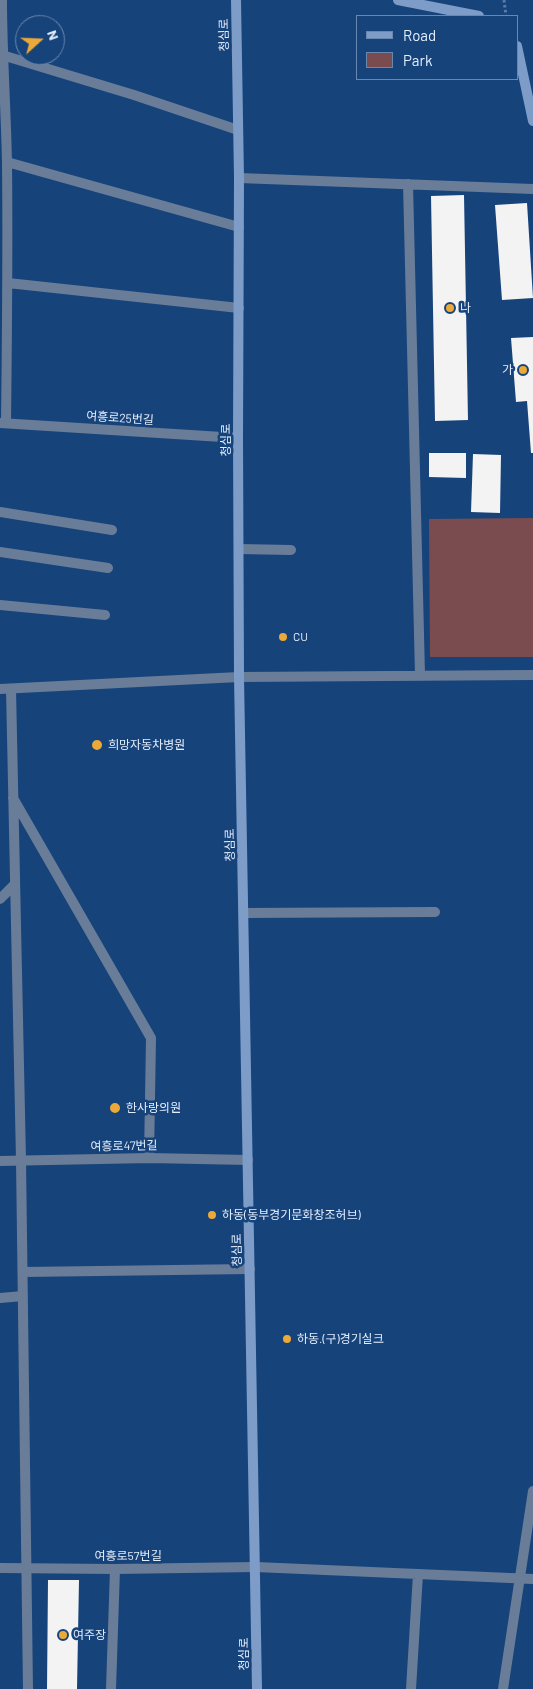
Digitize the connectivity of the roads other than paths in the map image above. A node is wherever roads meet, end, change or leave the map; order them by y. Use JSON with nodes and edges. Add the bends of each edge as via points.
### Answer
{"nodes":[{"id":1,"x":2,"y":0,"type":"edge"},
{"id":2,"x":236,"y":0,"type":"edge"},
{"id":3,"x":398,"y":0,"type":"edge"},
{"id":4,"x":474,"y":15,"type":"edge"},
{"id":5,"x":518,"y":51,"type":"edge"},
{"id":6,"x":2,"y":55,"type":"junction"},
{"id":7,"x":533,"y":121,"type":"edge"},
{"id":8,"x":238,"y":130,"type":"junction"},
{"id":9,"x":7,"y":162,"type":"junction"},
{"id":10,"x":239,"y":178,"type":"junction"},
{"id":11,"x":408,"y":184,"type":"junction"},
{"id":12,"x":533,"y":189,"type":"edge"},
{"id":13,"x":239,"y":227,"type":"junction"},
{"id":14,"x":8,"y":283,"type":"junction"},
{"id":15,"x":239,"y":308,"type":"junction"},
{"id":16,"x":3,"y":423,"type":"edge"},
{"id":17,"x":238,"y":438,"type":"junction"},
{"id":18,"x":0,"y":512,"type":"edge"},
{"id":19,"x":112,"y":530,"type":"dead end"},
{"id":20,"x":238,"y":549,"type":"junction"},
{"id":21,"x":290,"y":550,"type":"dead end"},
{"id":22,"x":0,"y":552,"type":"edge"},
{"id":23,"x":108,"y":568,"type":"dead end"},
{"id":24,"x":0,"y":605,"type":"edge"},
{"id":25,"x":104,"y":615,"type":"dead end"},
{"id":26,"x":420,"y":675,"type":"junction"},
{"id":27,"x":533,"y":676,"type":"edge"},
{"id":28,"x":239,"y":677,"type":"junction"},
{"id":29,"x":5,"y":689,"type":"edge"},
{"id":30,"x":13,"y":798,"type":"junction"},
{"id":31,"x":14,"y":884,"type":"junction"},
{"id":32,"x":0,"y":899,"type":"edge"},
{"id":33,"x":435,"y":912,"type":"dead end"},
{"id":34,"x":244,"y":913,"type":"junction"},
{"id":35,"x":149,"y":1158,"type":"junction"},
{"id":36,"x":0,"y":1160,"type":"edge"},
{"id":37,"x":21,"y":1160,"type":"junction"},
{"id":38,"x":248,"y":1160,"type":"junction"},
{"id":39,"x":250,"y":1268,"type":"junction"},
{"id":40,"x":23,"y":1272,"type":"junction"},
{"id":41,"x":23,"y":1296,"type":"junction"},
{"id":42,"x":0,"y":1298,"type":"edge"},
{"id":43,"x":533,"y":1491,"type":"edge"},
{"id":44,"x":256,"y":1567,"type":"junction"},
{"id":45,"x":0,"y":1568,"type":"edge"},
{"id":46,"x":26,"y":1568,"type":"junction"},
{"id":47,"x":114,"y":1569,"type":"junction"},
{"id":48,"x":418,"y":1574,"type":"junction"},
{"id":49,"x":521,"y":1578,"type":"junction"},
{"id":50,"x":533,"y":1579,"type":"edge"},
{"id":51,"x":28,"y":1689,"type":"edge"},
{"id":52,"x":111,"y":1689,"type":"edge"},
{"id":53,"x":257,"y":1689,"type":"edge"},
{"id":54,"x":411,"y":1689,"type":"edge"},
{"id":55,"x":503,"y":1689,"type":"edge"}],
"edges":[{"from":1,"to":6,"type":"street"},
{"from":2,"to":8,"type":"street","name":"청심로"},
{"from":3,"to":4,"type":"street"},
{"from":5,"to":7,"type":"street"},
{"from":6,"to":8,"type":"street","via":[[134,94]]},
{"from":6,"to":9,"type":"street"},
{"from":8,"to":10,"type":"street","name":"청심로"},
{"from":9,"to":13,"type":"street"},
{"from":9,"to":14,"type":"street"},
{"from":10,"to":11,"type":"street"},
{"from":10,"to":13,"type":"street","name":"청심로"},
{"from":11,"to":12,"type":"street"},
{"from":11,"to":26,"type":"street"},
{"from":13,"to":15,"type":"street","name":"청심로"},
{"from":14,"to":15,"type":"street"},
{"from":14,"to":16,"type":"street"},
{"from":15,"to":17,"type":"street","name":"청심로"},
{"from":16,"to":17,"type":"street","name":"여흥로25번길"},
{"from":17,"to":20,"type":"street","name":"청심로"},
{"from":18,"to":19,"type":"street"},
{"from":20,"to":21,"type":"street"},
{"from":20,"to":28,"type":"street","name":"청심로"},
{"from":22,"to":23,"type":"street"},
{"from":24,"to":25,"type":"street"},
{"from":26,"to":27,"type":"street"},
{"from":26,"to":28,"type":"street"},
{"from":28,"to":29,"type":"street"},
{"from":28,"to":34,"type":"street","name":"청심로"},
{"from":29,"to":30,"type":"street"},
{"from":30,"to":31,"type":"street"},
{"from":30,"to":35,"type":"street","via":[[151,1038]]},
{"from":31,"to":32,"type":"street"},
{"from":31,"to":37,"type":"street"},
{"from":33,"to":34,"type":"street"},
{"from":34,"to":38,"type":"street","name":"청심로"},
{"from":35,"to":37,"type":"street","name":"여흥로47번길"},
{"from":35,"to":38,"type":"street","name":"여흥로47번길"},
{"from":36,"to":37,"type":"street","name":"여흥로47번길"},
{"from":37,"to":40,"type":"street"},
{"from":38,"to":39,"type":"street","name":"청심로"},
{"from":39,"to":40,"type":"street"},
{"from":39,"to":44,"type":"street","name":"청심로"},
{"from":40,"to":41,"type":"street"},
{"from":41,"to":42,"type":"street"},
{"from":41,"to":46,"type":"street"},
{"from":43,"to":49,"type":"street"},
{"from":44,"to":47,"type":"street","name":"여흥로57번길"},
{"from":44,"to":48,"type":"street","name":"여흥로57번길"},
{"from":44,"to":53,"type":"street","name":"청심로"},
{"from":45,"to":46,"type":"street","name":"여흥로57번길"},
{"from":46,"to":47,"type":"street","name":"여흥로57번길"},
{"from":46,"to":51,"type":"street"},
{"from":47,"to":52,"type":"street"},
{"from":48,"to":49,"type":"street","name":"여흥로57번길"},
{"from":48,"to":54,"type":"street"},
{"from":49,"to":50,"type":"street","name":"여흥로57번길"},
{"from":49,"to":55,"type":"street"}]}
